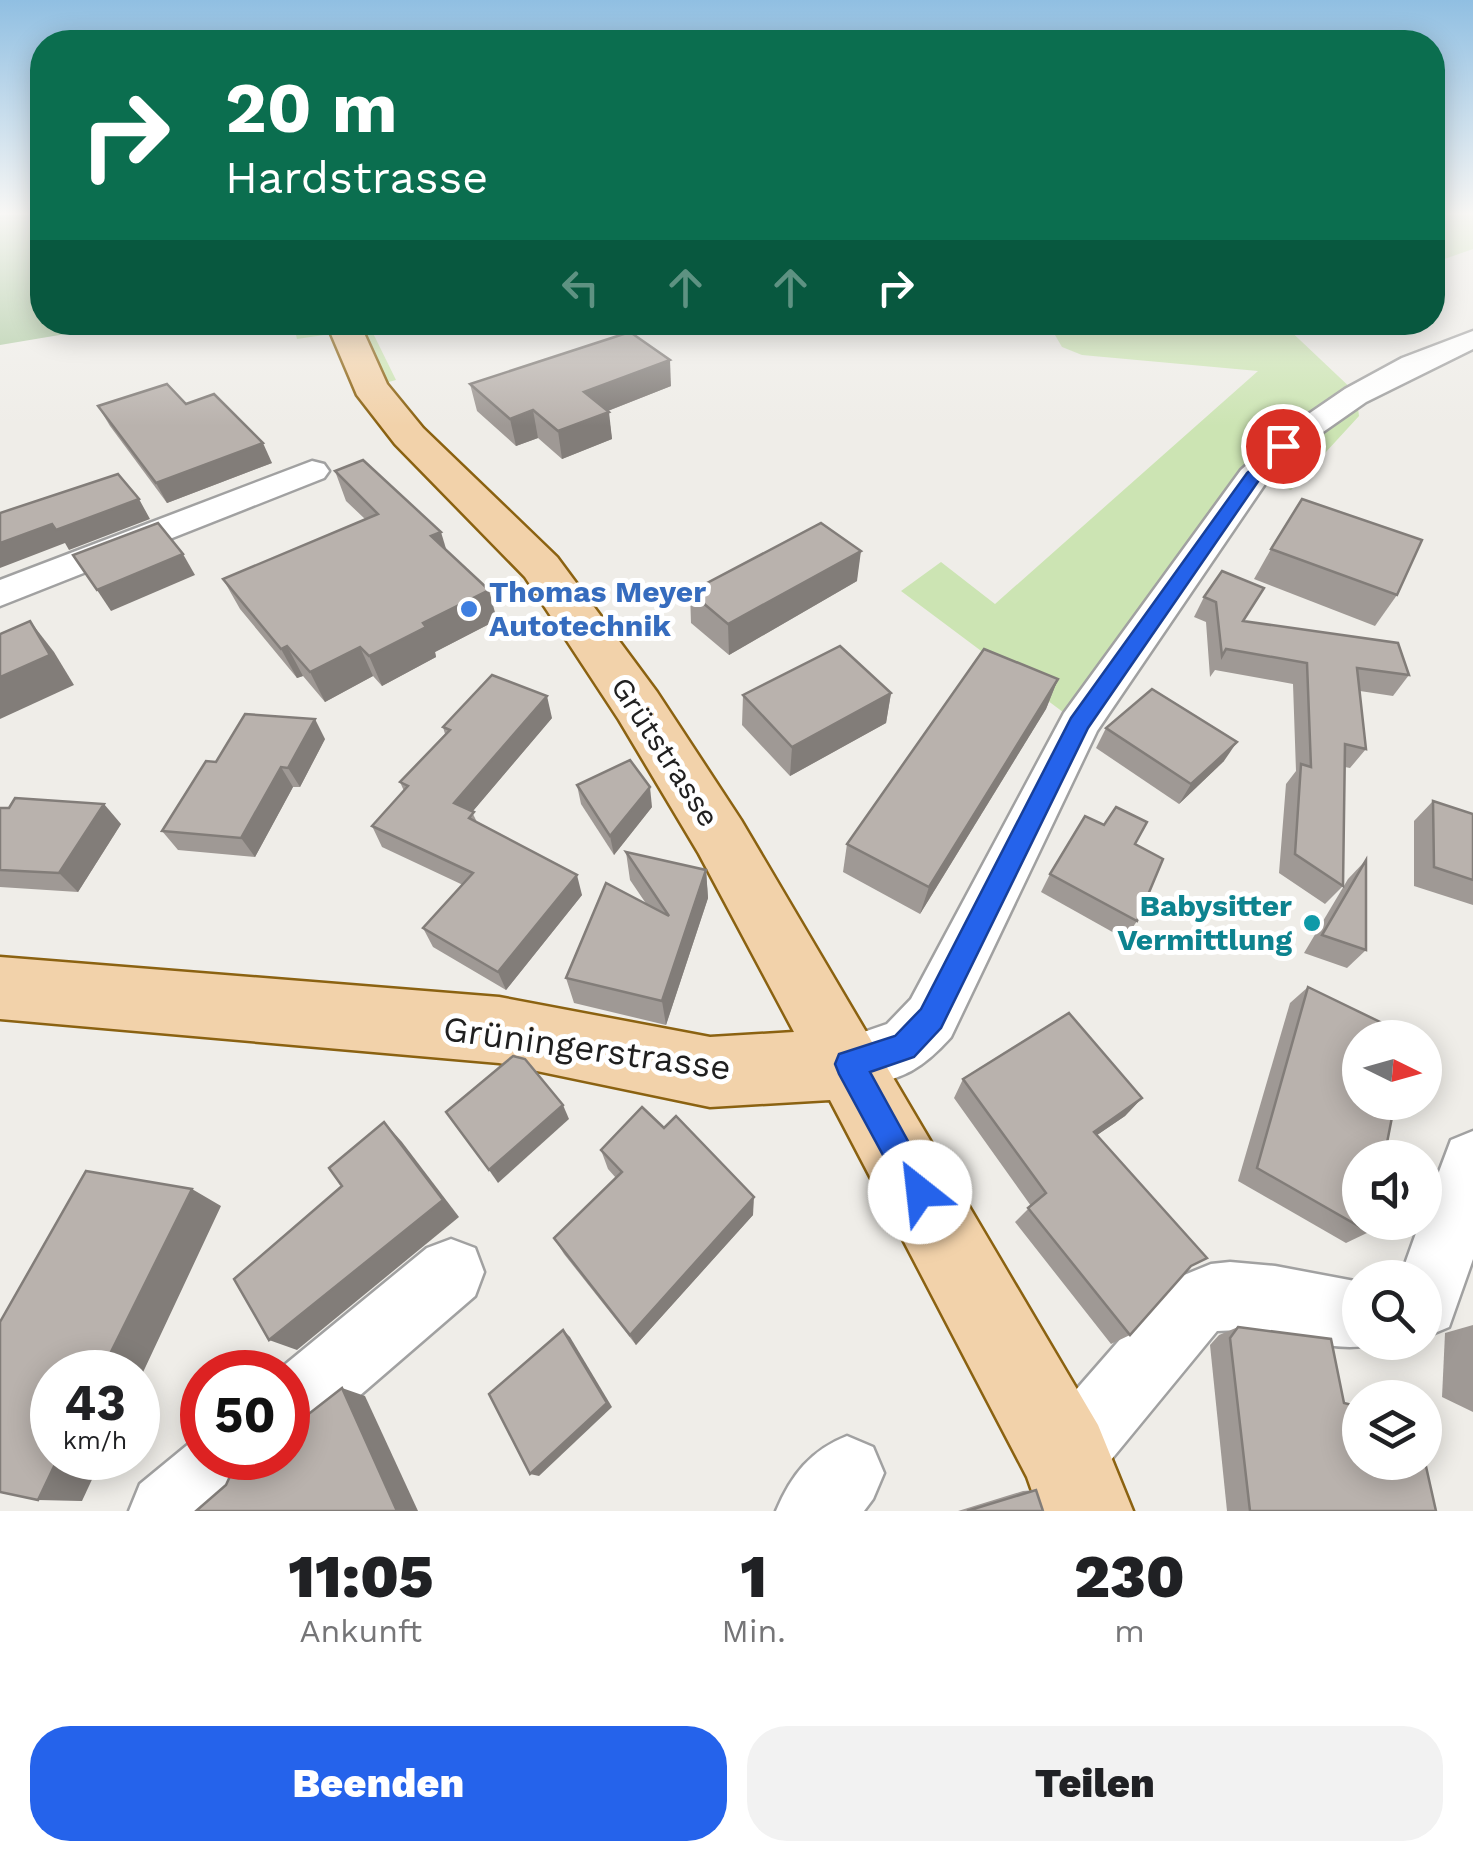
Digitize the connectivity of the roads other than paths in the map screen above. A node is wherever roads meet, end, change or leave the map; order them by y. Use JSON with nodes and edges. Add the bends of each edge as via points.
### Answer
{"nodes":[{"id":1,"x":348,"y":335,"type":"edge"},
{"id":2,"x":1473,"y":339,"type":"edge"},
{"id":3,"x":312,"y":471,"type":"dead end"},
{"id":4,"x":0,"y":594,"type":"edge"},
{"id":5,"x":0,"y":988,"type":"edge"},
{"id":6,"x":849,"y":1064,"type":"junction"},
{"id":7,"x":1473,"y":1162,"type":"edge"},
{"id":8,"x":1440,"y":1260,"type":"edge"},
{"id":9,"x":451,"y":1272,"type":"dead end"},
{"id":10,"x":1342,"y":1313,"type":"edge"},
{"id":11,"x":310,"y":1391,"type":"edge"},
{"id":12,"x":204,"y":1480,"type":"edge"},
{"id":13,"x":1076,"y":1484,"type":"edge"},
{"id":14,"x":167,"y":1511,"type":"edge"}],
"edges":[{"from":1,"to":6,"type":"main road","name":"Grütstrasse","via":[[370,387],[409,436],[541,567],[627,690]]},
{"from":2,"to":6,"type":"street","via":[[1348,397],[1253,476],[1079,724],[931,1018],[904,1047]]},
{"from":3,"to":4,"type":"street"},
{"from":5,"to":6,"type":"main road","name":"Grüningerstrasse","via":[[498,1030],[710,1072]]},
{"from":6,"to":13,"type":"main road"},
{"from":7,"to":8,"type":"street"},
{"from":9,"to":11,"type":"street"},
{"from":10,"to":13,"type":"street","via":[[1208,1296],[1196,1304]]},
{"from":12,"to":14,"type":"street"}]}
